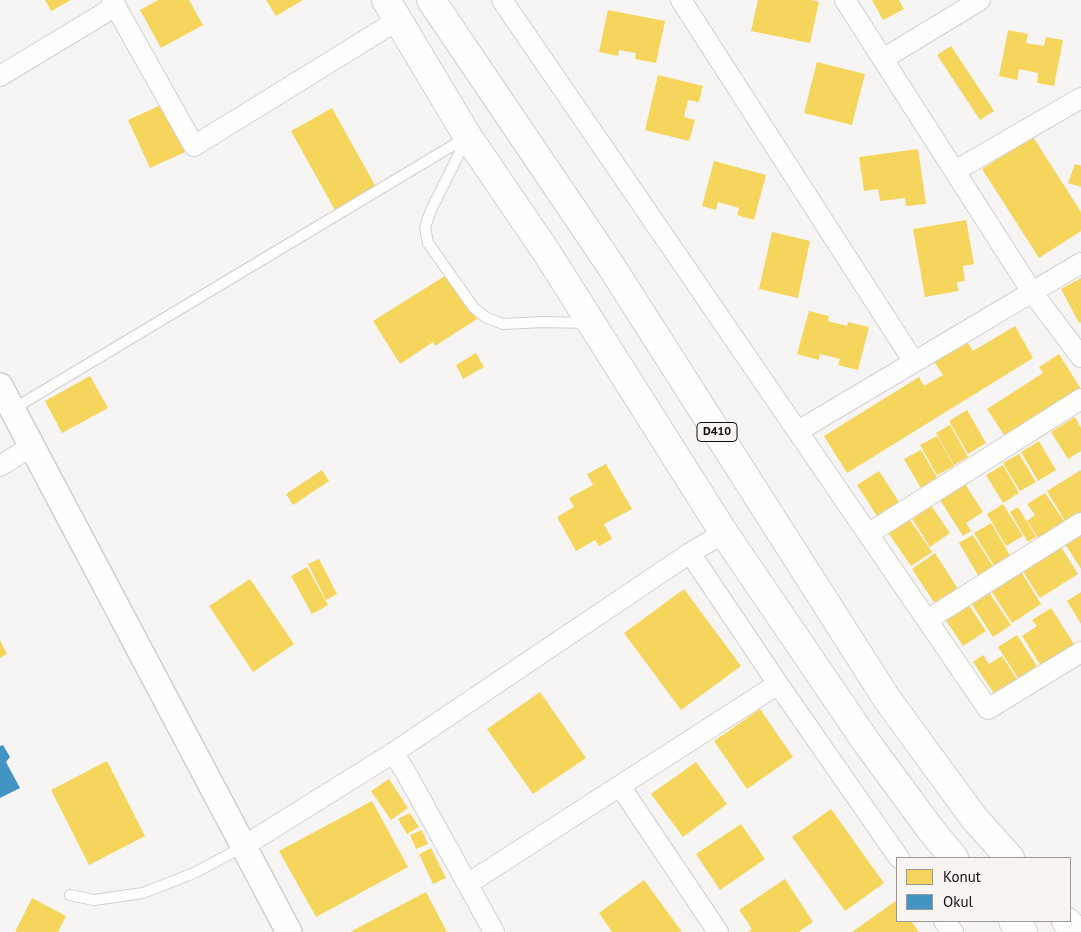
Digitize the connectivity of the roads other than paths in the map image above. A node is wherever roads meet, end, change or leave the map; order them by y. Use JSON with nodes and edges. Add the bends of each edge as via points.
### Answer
{"nodes":[{"id":1,"x":431,"y":0,"type":"edge"},
{"id":2,"x":502,"y":0,"type":"edge"},
{"id":3,"x":681,"y":0,"type":"edge"},
{"id":4,"x":845,"y":0,"type":"edge"},
{"id":5,"x":980,"y":0,"type":"edge"},
{"id":6,"x":114,"y":3,"type":"edge"},
{"id":7,"x":392,"y":10,"type":"edge"},
{"id":8,"x":883,"y":59,"type":"junction"},
{"id":9,"x":0,"y":76,"type":"edge"},
{"id":10,"x":1081,"y":98,"type":"edge"},
{"id":11,"x":468,"y":137,"type":"junction"},
{"id":12,"x":955,"y":171,"type":"junction"},
{"id":13,"x":1081,"y":263,"type":"edge"},
{"id":14,"x":1032,"y":292,"type":"junction"},
{"id":15,"x":592,"y":323,"type":"junction"},
{"id":16,"x":1081,"y":358,"type":"edge"},
{"id":17,"x":914,"y":362,"type":"junction"},
{"id":18,"x":0,"y":386,"type":"edge"},
{"id":19,"x":1081,"y":399,"type":"edge"},
{"id":20,"x":13,"y":409,"type":"junction"},
{"id":21,"x":798,"y":431,"type":"junction"},
{"id":22,"x":32,"y":446,"type":"junction"},
{"id":23,"x":0,"y":466,"type":"edge"},
{"id":24,"x":1081,"y":523,"type":"edge"},
{"id":25,"x":724,"y":533,"type":"junction"},
{"id":26,"x":868,"y":534,"type":"junction"},
{"id":27,"x":690,"y":553,"type":"junction"},
{"id":28,"x":927,"y":620,"type":"junction"},
{"id":29,"x":1081,"y":652,"type":"edge"},
{"id":30,"x":778,"y":684,"type":"junction"},
{"id":31,"x":393,"y":753,"type":"junction"},
{"id":32,"x":620,"y":786,"type":"junction"},
{"id":33,"x":244,"y":846,"type":"junction"},
{"id":34,"x":898,"y":857,"type":"edge"},
{"id":35,"x":953,"y":857,"type":"edge"},
{"id":36,"x":1009,"y":857,"type":"edge"},
{"id":37,"x":469,"y":883,"type":"junction"},
{"id":38,"x":70,"y":895,"type":"dead end"},
{"id":39,"x":945,"y":922,"type":"edge"},
{"id":40,"x":1014,"y":922,"type":"edge"},
{"id":41,"x":1067,"y":922,"type":"edge"},
{"id":42,"x":289,"y":932,"type":"edge"},
{"id":43,"x":494,"y":932,"type":"edge"},
{"id":44,"x":718,"y":932,"type":"edge"},
{"id":45,"x":953,"y":932,"type":"edge"},
{"id":46,"x":1023,"y":932,"type":"edge"},
{"id":47,"x":1077,"y":932,"type":"edge"}],
"edges":[{"from":1,"to":36,"type":"highway","number":"D410","via":[[611,266],[887,699],[974,818]]},
{"from":2,"to":21,"type":"street"},
{"from":3,"to":17,"type":"street"},
{"from":4,"to":8,"type":"street"},
{"from":5,"to":8,"type":"street"},
{"from":6,"to":7,"type":"street","via":[[194,146]]},
{"from":6,"to":9,"type":"street"},
{"from":7,"to":11,"type":"highway"},
{"from":8,"to":12,"type":"street"},
{"from":10,"to":12,"type":"street"},
{"from":11,"to":15,"type":"highway"},
{"from":11,"to":15,"type":"lane","via":[[431,210],[425,227],[428,243],[474,308],[487,318],[503,324]]},
{"from":11,"to":20,"type":"lane"},
{"from":12,"to":14,"type":"street"},
{"from":13,"to":14,"type":"street"},
{"from":14,"to":16,"type":"street"},
{"from":14,"to":17,"type":"street"},
{"from":15,"to":25,"type":"highway"},
{"from":17,"to":21,"type":"street"},
{"from":18,"to":20,"type":"street"},
{"from":19,"to":26,"type":"street"},
{"from":20,"to":22,"type":"street"},
{"from":21,"to":26,"type":"street"},
{"from":22,"to":23,"type":"street"},
{"from":22,"to":33,"type":"street"},
{"from":24,"to":28,"type":"street"},
{"from":25,"to":27,"type":"street"},
{"from":25,"to":35,"type":"highway","via":[[867,743]]},
{"from":26,"to":28,"type":"street"},
{"from":27,"to":30,"type":"street"},
{"from":27,"to":31,"type":"street"},
{"from":28,"to":29,"type":"street","via":[[988,709]]},
{"from":30,"to":32,"type":"street"},
{"from":30,"to":34,"type":"street"},
{"from":31,"to":33,"type":"street"},
{"from":31,"to":37,"type":"street"},
{"from":32,"to":37,"type":"street"},
{"from":32,"to":44,"type":"street"},
{"from":33,"to":38,"type":"lane","via":[[194,873],[143,893],[94,900]]},
{"from":33,"to":42,"type":"street"},
{"from":37,"to":43,"type":"street"},
{"from":39,"to":45,"type":"street"},
{"from":40,"to":46,"type":"highway"},
{"from":41,"to":47,"type":"highway"}]}
